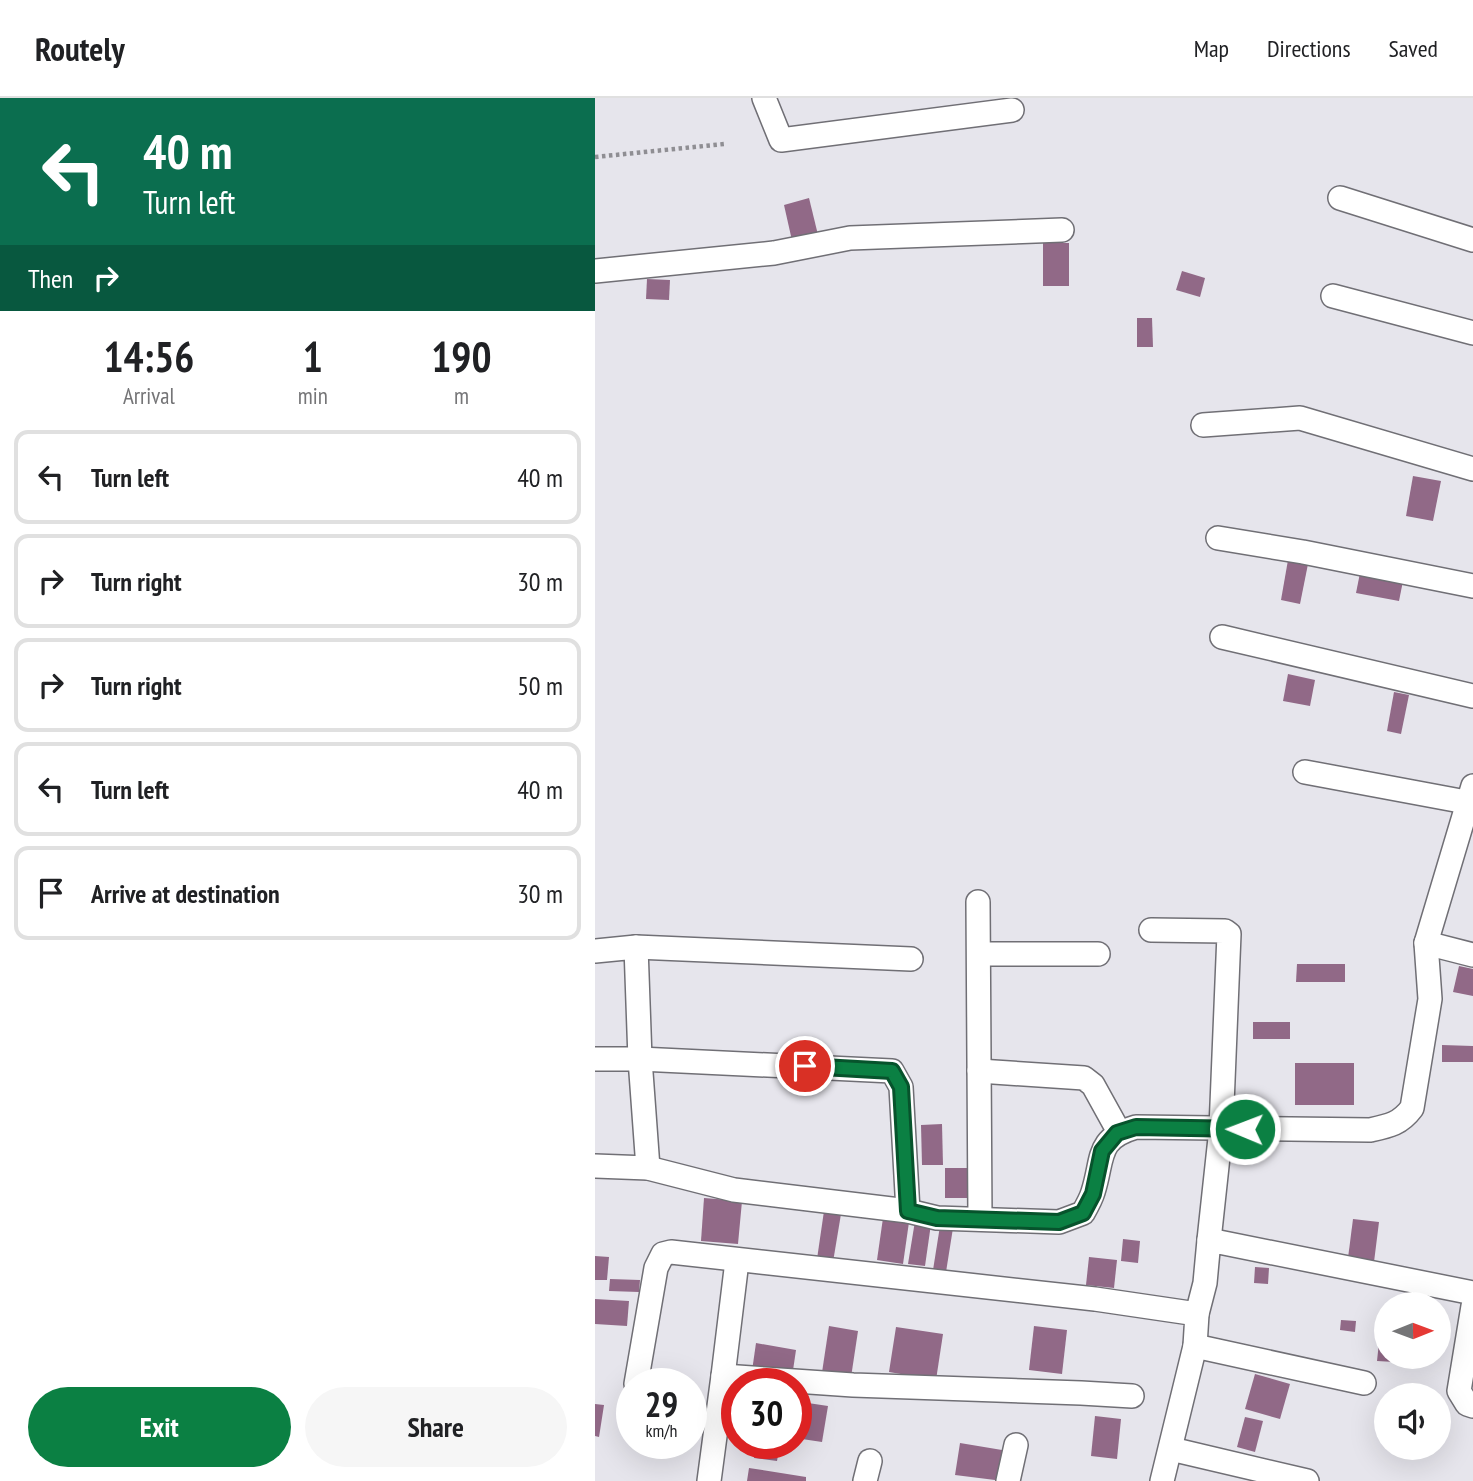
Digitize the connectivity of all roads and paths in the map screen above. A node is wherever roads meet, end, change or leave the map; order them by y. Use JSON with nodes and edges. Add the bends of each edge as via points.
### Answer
{"nodes":[{"id":1,"x":764,"y":98,"type":"edge"},
{"id":2,"x":1012,"y":110,"type":"dead end"},
{"id":3,"x":724,"y":144,"type":"dead end"},
{"id":4,"x":595,"y":157,"type":"edge"},
{"id":5,"x":1340,"y":198,"type":"dead end"},
{"id":6,"x":1062,"y":230,"type":"dead end"},
{"id":7,"x":1473,"y":240,"type":"edge"},
{"id":8,"x":595,"y":271,"type":"edge"},
{"id":9,"x":1333,"y":296,"type":"dead end"},
{"id":10,"x":1473,"y":333,"type":"edge"},
{"id":11,"x":1203,"y":425,"type":"dead end"},
{"id":12,"x":1473,"y":469,"type":"edge"},
{"id":13,"x":1218,"y":538,"type":"dead end"},
{"id":14,"x":1473,"y":586,"type":"edge"},
{"id":15,"x":1222,"y":637,"type":"dead end"},
{"id":16,"x":1473,"y":696,"type":"edge"},
{"id":17,"x":1305,"y":772,"type":"dead end"},
{"id":18,"x":1470,"y":794,"type":"edge"},
{"id":19,"x":978,"y":902,"type":"dead end"},
{"id":20,"x":1151,"y":930,"type":"dead end"},
{"id":21,"x":1426,"y":943,"type":"junction"},
{"id":22,"x":636,"y":947,"type":"junction"},
{"id":23,"x":595,"y":951,"type":"edge"},
{"id":24,"x":979,"y":954,"type":"junction"},
{"id":25,"x":1098,"y":954,"type":"dead end"},
{"id":26,"x":1473,"y":955,"type":"edge"},
{"id":27,"x":911,"y":959,"type":"dead end"},
{"id":28,"x":595,"y":1059,"type":"edge"},
{"id":29,"x":640,"y":1059,"type":"junction"},
{"id":30,"x":979,"y":1071,"type":"junction"},
{"id":31,"x":1221,"y":1129,"type":"junction"},
{"id":32,"x":1119,"y":1132,"type":"junction"},
{"id":33,"x":595,"y":1166,"type":"edge"},
{"id":34,"x":647,"y":1168,"type":"junction"},
{"id":35,"x":908,"y":1211,"type":"junction"},
{"id":36,"x":980,"y":1219,"type":"junction"},
{"id":37,"x":1209,"y":1240,"type":"junction"},
{"id":38,"x":737,"y":1261,"type":"junction"},
{"id":39,"x":1473,"y":1293,"type":"edge"},
{"id":40,"x":1473,"y":1306,"type":"edge"},
{"id":41,"x":1197,"y":1314,"type":"junction"},
{"id":42,"x":1195,"y":1346,"type":"junction"},
{"id":43,"x":639,"y":1368,"type":"edge"},
{"id":44,"x":724,"y":1368,"type":"edge"},
{"id":45,"x":812,"y":1382,"type":"edge"},
{"id":46,"x":1364,"y":1383,"type":"dead end"},
{"id":47,"x":721,"y":1391,"type":"edge"},
{"id":48,"x":1132,"y":1396,"type":"dead end"},
{"id":49,"x":1473,"y":1406,"type":"edge"},
{"id":50,"x":1016,"y":1445,"type":"dead end"},
{"id":51,"x":1171,"y":1449,"type":"junction"},
{"id":52,"x":709,"y":1481,"type":"edge"},
{"id":53,"x":1009,"y":1481,"type":"edge"},
{"id":54,"x":1162,"y":1481,"type":"edge"},
{"id":55,"x":1307,"y":1481,"type":"edge"}],
"edges":[{"from":1,"to":2,"type":"street","via":[[781,140]]},
{"from":3,"to":4,"type":"path"},
{"from":5,"to":7,"type":"street"},
{"from":6,"to":8,"type":"street","via":[[850,238],[774,253]]},
{"from":9,"to":10,"type":"street"},
{"from":11,"to":12,"type":"street","via":[[1300,418]]},
{"from":13,"to":14,"type":"street"},
{"from":15,"to":16,"type":"street"},
{"from":17,"to":18,"type":"street"},
{"from":18,"to":21,"type":"street"},
{"from":19,"to":24,"type":"street"},
{"from":20,"to":31,"type":"street","via":[[1229,934]]},
{"from":21,"to":26,"type":"street"},
{"from":21,"to":31,"type":"street","via":[[1430,999],[1412,1108],[1403,1121],[1370,1130]]},
{"from":22,"to":23,"type":"street"},
{"from":22,"to":27,"type":"street"},
{"from":22,"to":29,"type":"street"},
{"from":24,"to":25,"type":"street"},
{"from":24,"to":30,"type":"street"},
{"from":28,"to":29,"type":"street"},
{"from":29,"to":34,"type":"street"},
{"from":29,"to":35,"type":"street","via":[[892,1071],[901,1087]]},
{"from":30,"to":32,"type":"street","via":[[1084,1077]]},
{"from":30,"to":36,"type":"street"},
{"from":31,"to":32,"type":"street","via":[[1136,1127]]},
{"from":31,"to":37,"type":"street"},
{"from":32,"to":36,"type":"street","via":[[1102,1151],[1093,1194],[1083,1213],[1059,1222]]},
{"from":33,"to":34,"type":"street"},
{"from":34,"to":35,"type":"street","via":[[734,1190]]},
{"from":35,"to":36,"type":"street","via":[[937,1218]]},
{"from":37,"to":39,"type":"street"},
{"from":37,"to":41,"type":"street"},
{"from":38,"to":41,"type":"street"},
{"from":38,"to":43,"type":"street","via":[[663,1254],[656,1268]]},
{"from":38,"to":44,"type":"street"},
{"from":40,"to":49,"type":"street","via":[[1459,1391]]},
{"from":41,"to":42,"type":"street"},
{"from":42,"to":46,"type":"street"},
{"from":42,"to":51,"type":"street"},
{"from":45,"to":48,"type":"street"},
{"from":47,"to":52,"type":"street"},
{"from":50,"to":53,"type":"street"},
{"from":51,"to":54,"type":"street"},
{"from":51,"to":55,"type":"street"}]}
